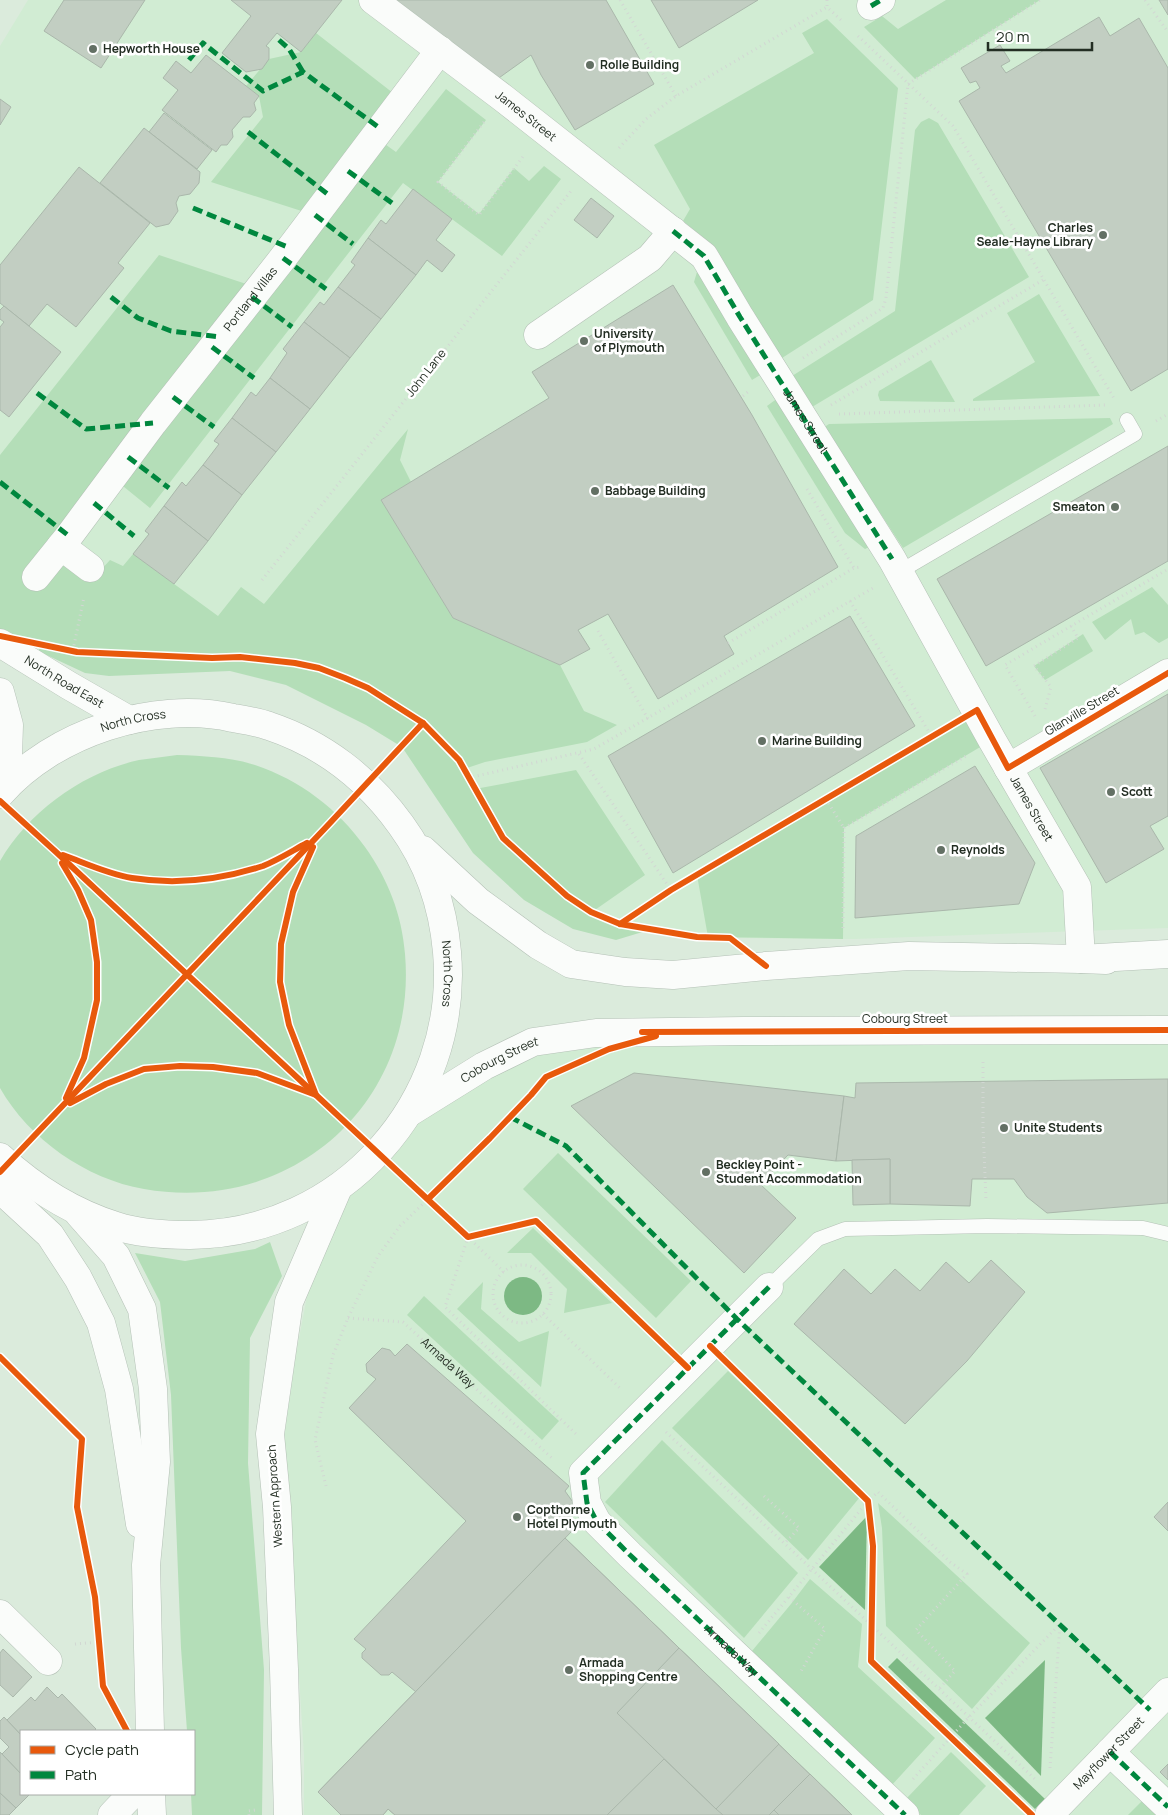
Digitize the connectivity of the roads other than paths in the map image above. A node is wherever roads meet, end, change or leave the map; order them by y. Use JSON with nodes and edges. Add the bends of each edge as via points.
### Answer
{"nodes":[{"id":1,"x":373,"y":0,"type":"edge"},
{"id":2,"x":440,"y":50,"type":"junction"},
{"id":3,"x":673,"y":231,"type":"junction"},
{"id":4,"x":538,"y":336,"type":"dead end"},
{"id":5,"x":1127,"y":420,"type":"road end"},
{"id":6,"x":60,"y":546,"type":"junction"},
{"id":7,"x":895,"y":564,"type":"junction"},
{"id":8,"x":90,"y":568,"type":"road end"},
{"id":9,"x":36,"y":576,"type":"dead end"},
{"id":10,"x":0,"y":643,"type":"edge"},
{"id":11,"x":1168,"y":673,"type":"edge"},
{"id":12,"x":0,"y":692,"type":"edge"},
{"id":13,"x":129,"y":720,"type":"junction"},
{"id":14,"x":1008,"y":768,"type":"junction"},
{"id":15,"x":4,"y":789,"type":"edge"},
{"id":16,"x":412,"y":840,"type":"junction"},
{"id":17,"x":1168,"y":954,"type":"edge"},
{"id":18,"x":1082,"y":959,"type":"junction"},
{"id":19,"x":1168,"y":963,"type":"edge"},
{"id":20,"x":1168,"y":1030,"type":"edge"},
{"id":21,"x":410,"y":1112,"type":"junction"},
{"id":22,"x":0,"y":1157,"type":"edge"},
{"id":23,"x":0,"y":1188,"type":"edge"},
{"id":24,"x":338,"y":1188,"type":"junction"},
{"id":25,"x":76,"y":1211,"type":"junction"},
{"id":26,"x":1168,"y":1234,"type":"edge"},
{"id":27,"x":769,"y":1287,"type":"joint"},
{"id":28,"x":146,"y":1565,"type":"junction"},
{"id":29,"x":1,"y":1615,"type":"edge"},
{"id":30,"x":48,"y":1661,"type":"dead end"},
{"id":31,"x":1168,"y":1692,"type":"edge"},
{"id":32,"x":150,"y":1730,"type":"edge"},
{"id":33,"x":1110,"y":1752,"type":"junction"},
{"id":34,"x":131,"y":1795,"type":"edge"},
{"id":35,"x":151,"y":1795,"type":"edge"},
{"id":36,"x":1052,"y":1803,"type":"edge"},
{"id":37,"x":1168,"y":1807,"type":"edge"},
{"id":38,"x":898,"y":1809,"type":"edge"},
{"id":39,"x":112,"y":1815,"type":"edge"},
{"id":40,"x":152,"y":1815,"type":"edge"},
{"id":41,"x":288,"y":1815,"type":"edge"}],
"edges":[{"from":1,"to":2,"type":"main road","name":"James Street"},
{"from":2,"to":3,"type":"main road","name":"James Street"},
{"from":2,"to":6,"type":"main road","name":"Portland Villas"},
{"from":3,"to":4,"type":"main road","via":[[650,258]]},
{"from":3,"to":7,"type":"main road","name":"James Street","via":[[704,256],[776,375],[809,417]]},
{"from":5,"to":7,"type":"lane","via":[[1135,434]]},
{"from":6,"to":8,"type":"main road"},
{"from":6,"to":9,"type":"main road","name":"Portland Villas"},
{"from":7,"to":14,"type":"main road","name":"James Street"},
{"from":10,"to":13,"type":"main road","name":"North Road East"},
{"from":11,"to":14,"type":"main road","name":"Glanville Street"},
{"from":12,"to":15,"type":"main road","via":[[9,725]]},
{"from":13,"to":15,"type":"main road","name":"North Cross","via":[[85,734],[44,756]]},
{"from":13,"to":16,"type":"main road","name":"North Cross","via":[[176,713],[222,715],[268,725],[311,744],[350,769],[384,802]]},
{"from":14,"to":18,"type":"main road","name":"James Street","via":[[1077,887]]},
{"from":16,"to":18,"type":"main road","via":[[478,900],[538,945],[571,964],[673,975],[909,956]]},
{"from":16,"to":21,"type":"main road","name":"North Cross","via":[[433,883],[445,928],[449,976],[444,1024],[434,1060]]},
{"from":17,"to":18,"type":"main road"},
{"from":18,"to":19,"type":"main road"},
{"from":20,"to":21,"type":"main road","name":"Cobourg Street","via":[[587,1034],[533,1042],[484,1066]]},
{"from":21,"to":24,"type":"main road","name":"North Cross","via":[[365,1166]]},
{"from":22,"to":25,"type":"main road","name":"North Cross","via":[[36,1188]]},
{"from":23,"to":28,"type":"main road","via":[[50,1235],[101,1322],[119,1389]]},
{"from":24,"to":25,"type":"main road","name":"North Cross","via":[[298,1211],[255,1227],[210,1235],[164,1235],[119,1227]]},
{"from":24,"to":41,"type":"main road","name":"Western Approach","via":[[289,1302],[270,1434],[277,1517]]},
{"from":25,"to":28,"type":"main road","via":[[116,1256],[142,1308],[152,1389],[156,1462]]},
{"from":26,"to":27,"type":"lane","via":[[1142,1228],[987,1226],[845,1229],[818,1239]]},
{"from":27,"to":38,"type":"main road","name":"Armada Way","via":[[583,1473],[587,1503],[597,1522]]},
{"from":28,"to":32,"type":"main road"},
{"from":29,"to":30,"type":"main road"},
{"from":31,"to":33,"type":"main road","name":"Mayflower Street"},
{"from":33,"to":36,"type":"main road","name":"Mayflower Street"},
{"from":33,"to":37,"type":"main road"},
{"from":34,"to":39,"type":"main road"},
{"from":35,"to":40,"type":"main road"}]}
